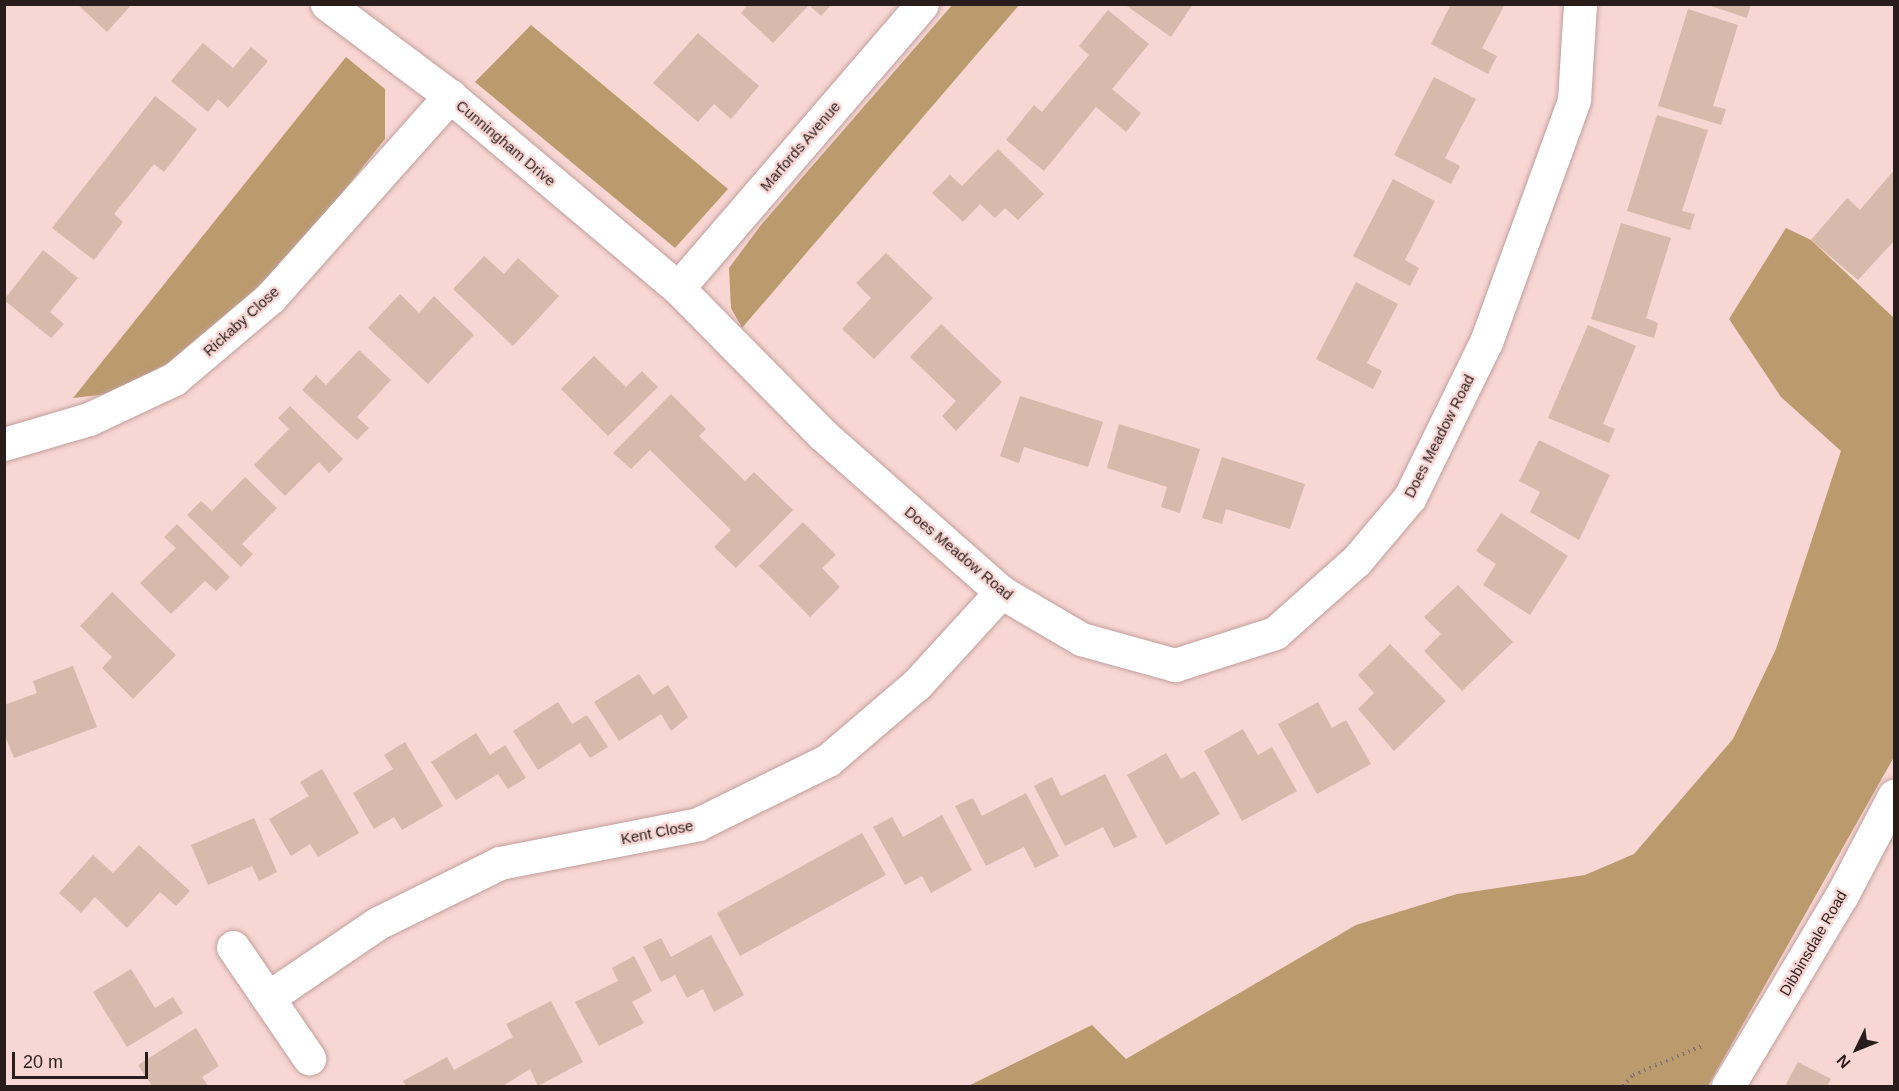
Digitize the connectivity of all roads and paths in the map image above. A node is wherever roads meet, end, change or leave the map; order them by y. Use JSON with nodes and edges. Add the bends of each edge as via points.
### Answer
{"nodes":[{"id":1,"x":327,"y":4,"type":"edge"},
{"id":2,"x":922,"y":4,"type":"edge"},
{"id":3,"x":1580,"y":4,"type":"edge"},
{"id":4,"x":450,"y":96,"type":"junction"},
{"id":5,"x":678,"y":288,"type":"junction"},
{"id":6,"x":4,"y":444,"type":"edge"},
{"id":7,"x":1001,"y":592,"type":"junction"},
{"id":8,"x":1894,"y":796,"type":"edge"},
{"id":9,"x":233,"y":947,"type":"dead end"},
{"id":10,"x":269,"y":997,"type":"junction"},
{"id":11,"x":1707,"y":1044,"type":"dead end"},
{"id":12,"x":309,"y":1058,"type":"dead end"},
{"id":13,"x":1623,"y":1086,"type":"edge"},
{"id":14,"x":1728,"y":1086,"type":"edge"}],
"edges":[{"from":1,"to":4,"type":"street","name":"Cunningham Drive"},
{"from":2,"to":5,"type":"street","name":"Marfords Avenue"},
{"from":3,"to":7,"type":"street","name":"Does Meadow Road","via":[[1574,99],[1486,342],[1410,497],[1357,560],[1275,633],[1175,665],[1081,639]]},
{"from":4,"to":5,"type":"street","name":"Cunningham Drive"},
{"from":4,"to":6,"type":"street","name":"Rickaby Close","via":[[270,298],[174,379],[89,419]]},
{"from":5,"to":7,"type":"street","name":"Does Meadow Road","via":[[823,435]]},
{"from":7,"to":10,"type":"street","name":"Kent Close","via":[[917,684],[828,760],[698,824],[500,863],[378,923]]},
{"from":8,"to":14,"type":"street","name":"Dibbinsdale Road","via":[[1842,896]]},
{"from":9,"to":10,"type":"street"},
{"from":10,"to":12,"type":"street"},
{"from":11,"to":13,"type":"path","via":[[1634,1075]]}]}
